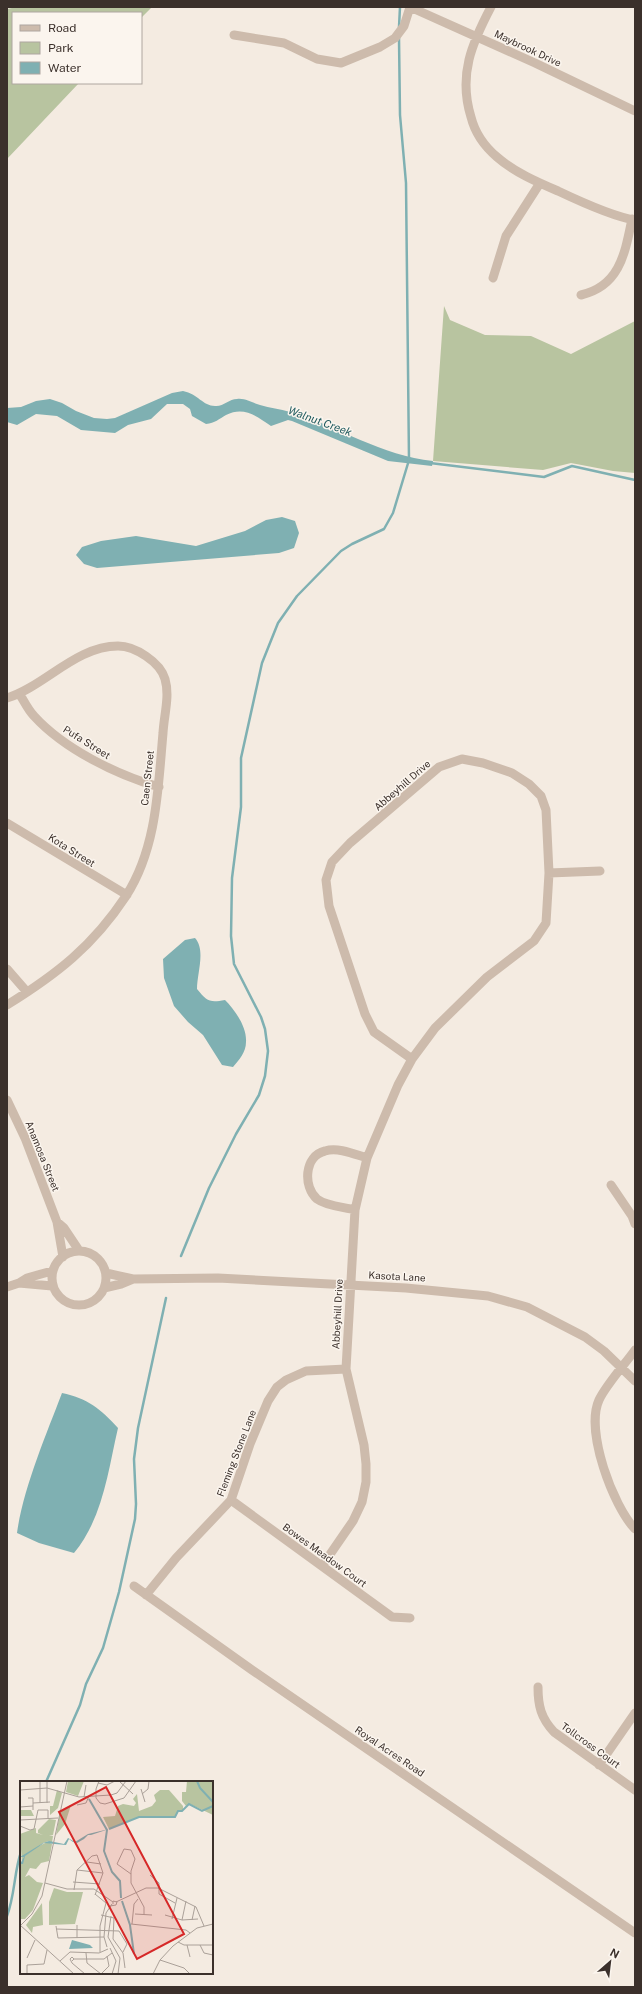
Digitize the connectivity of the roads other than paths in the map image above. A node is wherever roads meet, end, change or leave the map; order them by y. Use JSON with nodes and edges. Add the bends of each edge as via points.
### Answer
{"nodes":[{"id":1,"x":410,"y":7,"type":"edge"},
{"id":2,"x":491,"y":7,"type":"edge"},
{"id":3,"x":234,"y":35,"type":"dead end"},
{"id":4,"x":476,"y":36,"type":"junction"},
{"id":5,"x":635,"y":111,"type":"edge"},
{"id":6,"x":540,"y":183,"type":"junction"},
{"id":7,"x":633,"y":220,"type":"edge"},
{"id":8,"x":493,"y":278,"type":"dead end"},
{"id":9,"x":581,"y":295,"type":"dead end"},
{"id":10,"x":19,"y":693,"type":"junction"},
{"id":11,"x":7,"y":698,"type":"edge"},
{"id":12,"x":159,"y":787,"type":"junction"},
{"id":13,"x":7,"y":823,"type":"edge"},
{"id":14,"x":600,"y":871,"type":"dead end"},
{"id":15,"x":549,"y":873,"type":"junction"},
{"id":16,"x":127,"y":895,"type":"junction"},
{"id":17,"x":7,"y":969,"type":"edge"},
{"id":18,"x":27,"y":992,"type":"junction"},
{"id":19,"x":7,"y":1005,"type":"edge"},
{"id":20,"x":412,"y":1060,"type":"junction"},
{"id":21,"x":7,"y":1100,"type":"edge"},
{"id":22,"x":367,"y":1158,"type":"junction"},
{"id":23,"x":611,"y":1185,"type":"dead end"},
{"id":24,"x":355,"y":1210,"type":"junction"},
{"id":25,"x":57,"y":1222,"type":"junction"},
{"id":26,"x":635,"y":1224,"type":"edge"},
{"id":27,"x":78,"y":1250,"type":"junction"},
{"id":28,"x":63,"y":1256,"type":"junction"},
{"id":29,"x":52,"y":1272,"type":"junction"},
{"id":30,"x":106,"y":1273,"type":"junction"},
{"id":31,"x":133,"y":1279,"type":"junction"},
{"id":32,"x":19,"y":1283,"type":"junction"},
{"id":33,"x":350,"y":1285,"type":"junction"},
{"id":34,"x":52,"y":1286,"type":"junction"},
{"id":35,"x":7,"y":1287,"type":"edge"},
{"id":36,"x":104,"y":1288,"type":"junction"},
{"id":37,"x":635,"y":1350,"type":"edge"},
{"id":38,"x":622,"y":1367,"type":"junction"},
{"id":39,"x":346,"y":1369,"type":"junction"},
{"id":40,"x":635,"y":1381,"type":"edge"},
{"id":41,"x":231,"y":1500,"type":"junction"},
{"id":42,"x":635,"y":1529,"type":"edge"},
{"id":43,"x":322,"y":1566,"type":"junction"},
{"id":44,"x":134,"y":1586,"type":"dead end"},
{"id":45,"x":146,"y":1595,"type":"junction"},
{"id":46,"x":410,"y":1618,"type":"dead end"},
{"id":47,"x":538,"y":1687,"type":"dead end"},
{"id":48,"x":635,"y":1713,"type":"edge"},
{"id":49,"x":599,"y":1765,"type":"junction"},
{"id":50,"x":635,"y":1790,"type":"edge"},
{"id":51,"x":635,"y":1933,"type":"edge"}],
"edges":[{"from":1,"to":3,"type":"street","via":[[404,26],[395,38],[341,63],[317,59],[284,43]]},
{"from":1,"to":4,"type":"street","name":"Maybrook Drive"},
{"from":2,"to":4,"type":"street"},
{"from":4,"to":5,"type":"street","name":"Maybrook Drive"},
{"from":4,"to":6,"type":"street","via":[[468,61],[465,84],[466,103],[473,125],[480,140],[497,158]]},
{"from":6,"to":7,"type":"street"},
{"from":6,"to":8,"type":"street","via":[[506,236]]},
{"from":7,"to":9,"type":"street","via":[[624,254],[614,275],[592,293]]},
{"from":10,"to":11,"type":"street","name":"Caen Street"},
{"from":10,"to":12,"type":"street","name":"Pufa Street","via":[[33,716],[49,731],[112,771]]},
{"from":10,"to":12,"type":"street","name":"Caen Street","via":[[83,655],[101,648],[131,648],[145,656],[158,667],[165,678],[167,698]]},
{"from":12,"to":16,"type":"street","name":"Caen Street","via":[[146,852]]},
{"from":13,"to":16,"type":"street","name":"Kota Street"},
{"from":14,"to":15,"type":"street"},
{"from":15,"to":20,"type":"street","name":"Abbeyhill Drive","via":[[546,923],[534,941],[487,977],[460,1002],[435,1028]]},
{"from":15,"to":20,"type":"street","name":"Abbeyhill Drive","via":[[546,810],[541,796],[512,773],[462,759],[439,767],[350,842],[332,862],[326,880],[329,906],[365,1014],[374,1032]]},
{"from":16,"to":18,"type":"street","name":"Caen Street","via":[[95,937],[73,960]]},
{"from":17,"to":18,"type":"street"},
{"from":18,"to":19,"type":"street","name":"Caen Street"},
{"from":20,"to":22,"type":"street","name":"Abbeyhill Drive","via":[[384,1113]]},
{"from":21,"to":25,"type":"street","name":"Anamosa Street","via":[[25,1138]]},
{"from":22,"to":24,"type":"street","name":"Abbeyhill Drive"},
{"from":22,"to":24,"type":"street","via":[[337,1150],[324,1151],[309,1167],[307,1179],[310,1190],[318,1200]]},
{"from":23,"to":26,"type":"street"},
{"from":24,"to":33,"type":"street","name":"Abbeyhill Drive"},
{"from":25,"to":27,"type":"street","name":"Anamosa Street"},
{"from":25,"to":28,"type":"street","name":"Anamosa Street"},
{"from":27,"to":28,"type":"street","via":[[72,1250]]},
{"from":27,"to":30,"type":"street","via":[[93,1255],[101,1262]]},
{"from":28,"to":29,"type":"street"},
{"from":29,"to":32,"type":"street","via":[[27,1278]]},
{"from":29,"to":34,"type":"street"},
{"from":30,"to":31,"type":"street","name":"Kasota Lane"},
{"from":30,"to":36,"type":"street"},
{"from":31,"to":33,"type":"street","name":"Kasota Lane","via":[[218,1278]]},
{"from":31,"to":36,"type":"street","name":"Kasota Lane"},
{"from":32,"to":34,"type":"street"},
{"from":32,"to":35,"type":"street"},
{"from":33,"to":38,"type":"street","name":"Kasota Lane","via":[[449,1291],[488,1296],[527,1307],[585,1337]]},
{"from":33,"to":39,"type":"street","name":"Abbeyhill Drive"},
{"from":34,"to":36,"type":"street","via":[[60,1298],[82,1305],[96,1299]]},
{"from":37,"to":38,"type":"street"},
{"from":38,"to":40,"type":"street","name":"Kasota Lane"},
{"from":38,"to":42,"type":"street","via":[[599,1400],[594,1417],[596,1435],[617,1503]]},
{"from":39,"to":41,"type":"street","name":"Fleming Stone Lane","via":[[306,1372],[286,1380],[277,1388],[268,1402],[250,1444]]},
{"from":39,"to":43,"type":"street","name":"Abbeyhill Drive","via":[[364,1445],[366,1482],[362,1502],[353,1521]]},
{"from":41,"to":43,"type":"street","name":"Bowes Meadow Court"},
{"from":41,"to":45,"type":"street","name":"Fleming Stone Lane","via":[[176,1558]]},
{"from":43,"to":46,"type":"street","name":"Bowes Meadow Court","via":[[392,1618]]},
{"from":44,"to":45,"type":"street","name":"Royal Acres Road"},
{"from":45,"to":51,"type":"street","name":"Royal Acres Road"},
{"from":47,"to":49,"type":"street","name":"Tollcross Court","via":[[538,1703],[546,1724]]},
{"from":48,"to":49,"type":"street"},
{"from":49,"to":50,"type":"street","name":"Tollcross Court"}]}
